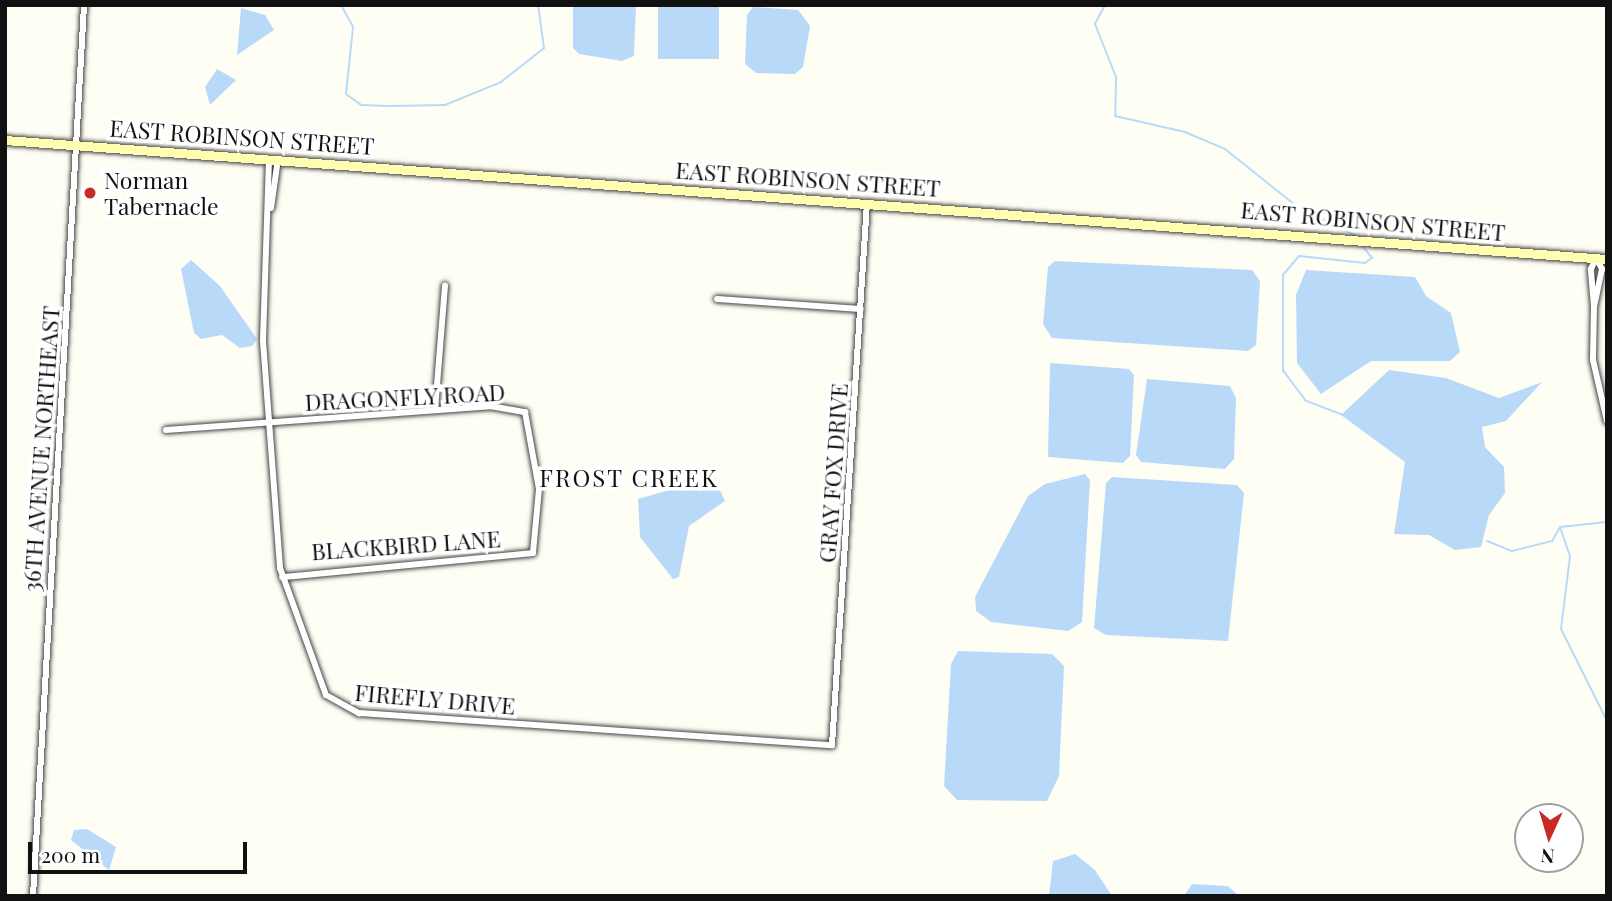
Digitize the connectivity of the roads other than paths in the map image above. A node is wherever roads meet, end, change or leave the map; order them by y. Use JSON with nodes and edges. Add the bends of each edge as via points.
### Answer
{"nodes":[{"id":1,"x":84,"y":5,"type":"edge"},
{"id":2,"x":5,"y":140,"type":"edge"},
{"id":3,"x":76,"y":145,"type":"junction"},
{"id":4,"x":274,"y":159,"type":"junction"},
{"id":5,"x":867,"y":203,"type":"junction"},
{"id":6,"x":1602,"y":258,"type":"edge"},
{"id":7,"x":445,"y":285,"type":"dead end"},
{"id":8,"x":717,"y":299,"type":"dead end"},
{"id":9,"x":861,"y":309,"type":"junction"},
{"id":10,"x":435,"y":410,"type":"junction"},
{"id":11,"x":1607,"y":421,"type":"edge"},
{"id":12,"x":268,"y":422,"type":"junction"},
{"id":13,"x":166,"y":430,"type":"dead end"},
{"id":14,"x":533,"y":553,"type":"joint"},
{"id":15,"x":282,"y":577,"type":"junction"},
{"id":16,"x":832,"y":745,"type":"joint"},
{"id":17,"x":33,"y":896,"type":"edge"}],
"edges":[{"from":1,"to":3,"type":"street","name":"36TH AVENUE NORTHEAST"},
{"from":2,"to":3,"type":"street","name":"EAST ROBINSON STREET"},
{"from":3,"to":4,"type":"street","name":"EAST ROBINSON STREET"},
{"from":3,"to":17,"type":"street","name":"36TH AVENUE NORTHEAST"},
{"from":4,"to":5,"type":"street","name":"EAST ROBINSON STREET"},
{"from":4,"to":12,"type":"street","name":"FIREFLY DRIVE","via":[[263,330]]},
{"from":5,"to":6,"type":"street","name":"EAST ROBINSON STREET"},
{"from":5,"to":9,"type":"street","name":"GRAY FOX DRIVE"},
{"from":6,"to":11,"type":"street","via":[[1594,306],[1593,360]]},
{"from":7,"to":10,"type":"street"},
{"from":8,"to":9,"type":"street"},
{"from":9,"to":16,"type":"street","name":"GRAY FOX DRIVE"},
{"from":10,"to":12,"type":"street","name":"DRAGONFLY ROAD"},
{"from":10,"to":14,"type":"street","name":"DRAGONFLY ROAD","via":[[525,411],[540,489]]},
{"from":12,"to":13,"type":"street","name":"DRAGONFLY ROAD"},
{"from":12,"to":15,"type":"street","name":"FIREFLY DRIVE"},
{"from":14,"to":15,"type":"street","name":"BLACKBIRD LANE"},
{"from":15,"to":16,"type":"street","name":"FIREFLY DRIVE","via":[[326,695],[348,712]]}]}
